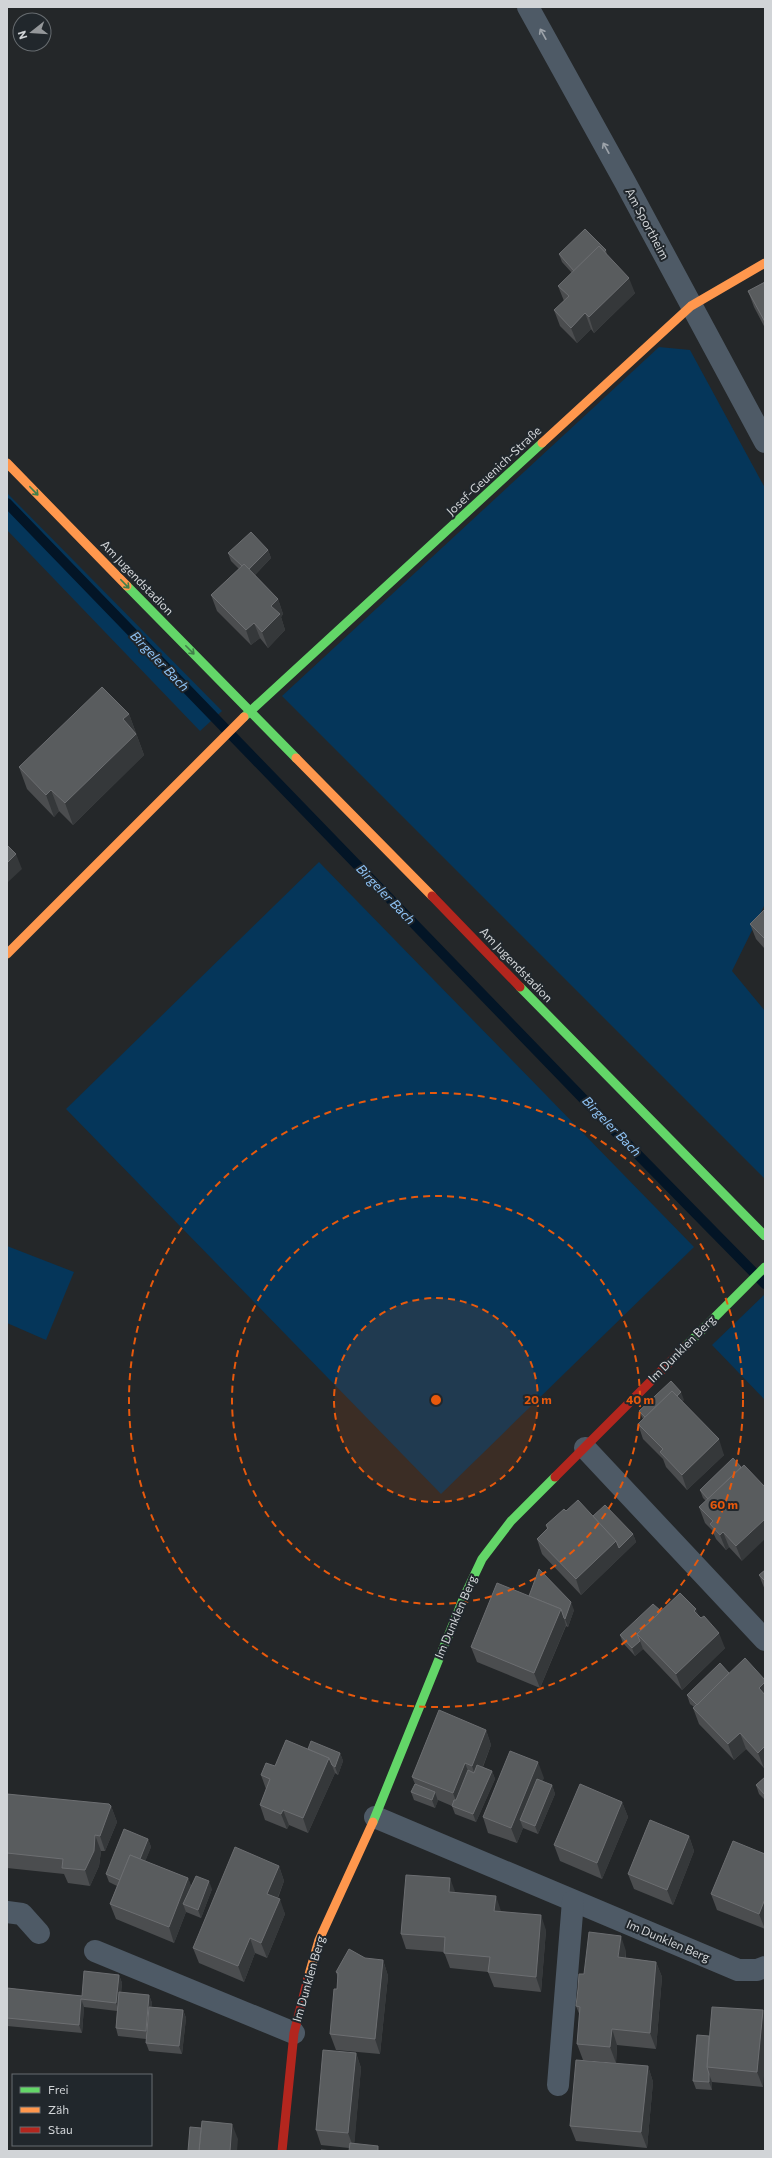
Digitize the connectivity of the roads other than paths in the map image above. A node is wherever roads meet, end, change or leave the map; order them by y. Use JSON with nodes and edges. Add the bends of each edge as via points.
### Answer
{"nodes":[{"id":1,"x":528,"y":7,"type":"edge"},
{"id":2,"x":765,"y":263,"type":"edge"},
{"id":3,"x":691,"y":306,"type":"junction"},
{"id":4,"x":765,"y":442,"type":"edge"},
{"id":5,"x":7,"y":463,"type":"edge"},
{"id":6,"x":250,"y":711,"type":"junction"},
{"id":7,"x":7,"y":954,"type":"edge"},
{"id":8,"x":765,"y":1236,"type":"edge"},
{"id":9,"x":764,"y":1268,"type":"edge"},
{"id":10,"x":585,"y":1448,"type":"junction"},
{"id":11,"x":765,"y":1640,"type":"edge"},
{"id":12,"x":375,"y":1817,"type":"junction"},
{"id":13,"x":573,"y":1901,"type":"junction"},
{"id":14,"x":7,"y":1912,"type":"edge"},
{"id":15,"x":39,"y":1933,"type":"dead end"},
{"id":16,"x":95,"y":1951,"type":"dead end"},
{"id":17,"x":765,"y":1967,"type":"edge"},
{"id":18,"x":294,"y":2032,"type":"junction"},
{"id":19,"x":558,"y":2085,"type":"dead end"},
{"id":20,"x":282,"y":2151,"type":"edge"}],
"edges":[{"from":3,"to":1,"type":"street","name":"Am Sportheim","one_way":true},
{"from":2,"to":3,"type":"street","name":"Josef-Geuenich-Straße"},
{"from":3,"to":4,"type":"street","name":"Am Sportheim"},
{"from":3,"to":6,"type":"street","name":"Josef-Geuenich-Straße"},
{"from":5,"to":6,"type":"street","name":"Am Jugendstadion","one_way":true},
{"from":6,"to":7,"type":"street"},
{"from":6,"to":8,"type":"street","name":"Am Jugendstadion"},
{"from":9,"to":10,"type":"street","name":"Im Dunklen Berg"},
{"from":10,"to":11,"type":"street"},
{"from":10,"to":12,"type":"street","name":"Im Dunklen Berg","via":[[512,1521],[482,1559],[464,1597]]},
{"from":12,"to":13,"type":"street","name":"Im Dunklen Berg"},
{"from":12,"to":18,"type":"street","name":"Im Dunklen Berg","via":[[319,1940]]},
{"from":13,"to":17,"type":"street","name":"Im Dunklen Berg","via":[[738,1970],[757,1970]]},
{"from":13,"to":19,"type":"street"},
{"from":14,"to":15,"type":"street","via":[[22,1914]]},
{"from":16,"to":18,"type":"street","name":"Im Dunklen Berg"},
{"from":18,"to":20,"type":"street","name":"Im Dunklen Berg"}]}
